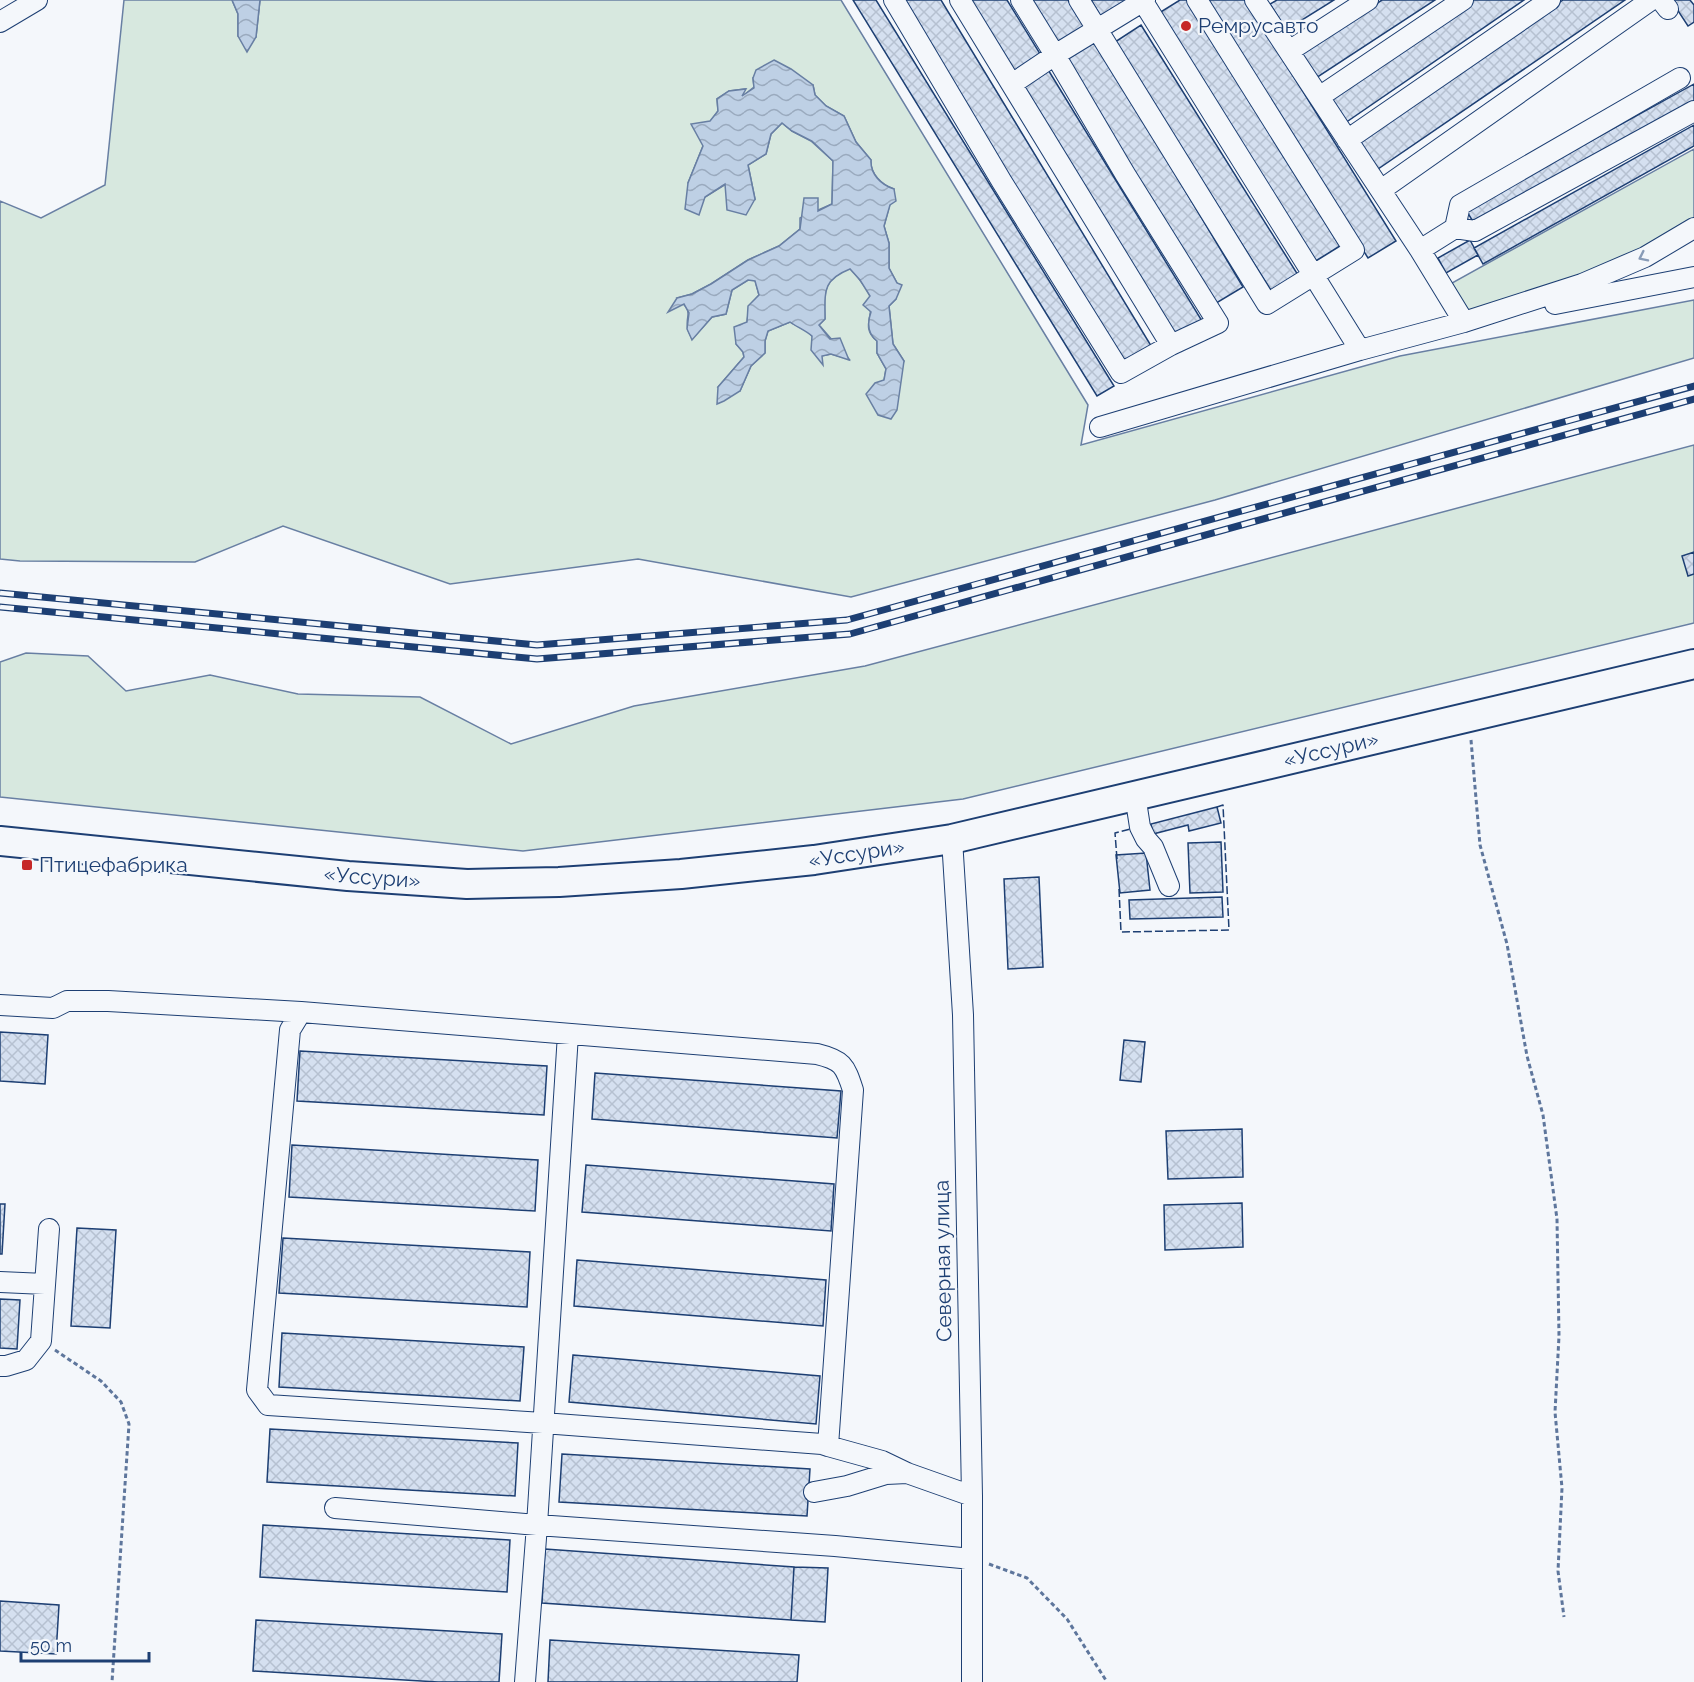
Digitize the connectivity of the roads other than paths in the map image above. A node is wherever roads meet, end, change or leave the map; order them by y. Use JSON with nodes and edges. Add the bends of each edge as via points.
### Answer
{"nodes":[{"id":1,"x":37,"y":0,"type":"edge"},
{"id":2,"x":894,"y":0,"type":"edge"},
{"id":3,"x":960,"y":0,"type":"edge"},
{"id":4,"x":1021,"y":0,"type":"edge"},
{"id":5,"x":1078,"y":0,"type":"edge"},
{"id":6,"x":1143,"y":0,"type":"edge"},
{"id":7,"x":1197,"y":0,"type":"edge"},
{"id":8,"x":1368,"y":0,"type":"edge"},
{"id":9,"x":1463,"y":0,"type":"edge"},
{"id":10,"x":1550,"y":0,"type":"edge"},
{"id":11,"x":1260,"y":2,"type":"edge"},
{"id":12,"x":1660,"y":3,"type":"edge"},
{"id":13,"x":0,"y":22,"type":"edge"},
{"id":14,"x":1097,"y":29,"type":"junction"},
{"id":15,"x":1289,"y":51,"type":"junction"},
{"id":16,"x":1055,"y":54,"type":"junction"},
{"id":17,"x":1680,"y":78,"type":"dead end"},
{"id":18,"x":1012,"y":84,"type":"junction"},
{"id":19,"x":1319,"y":97,"type":"junction"},
{"id":20,"x":1694,"y":111,"type":"edge"},
{"id":21,"x":1347,"y":140,"type":"junction"},
{"id":22,"x":1381,"y":190,"type":"junction"},
{"id":23,"x":1455,"y":228,"type":"junction"},
{"id":24,"x":1694,"y":228,"type":"edge"},
{"id":25,"x":1420,"y":250,"type":"junction"},
{"id":26,"x":1313,"y":275,"type":"junction"},
{"id":27,"x":1694,"y":278,"type":"edge"},
{"id":28,"x":1464,"y":322,"type":"junction"},
{"id":29,"x":1171,"y":345,"type":"junction"},
{"id":30,"x":1360,"y":350,"type":"junction"},
{"id":31,"x":1100,"y":427,"type":"dead end"},
{"id":32,"x":1694,"y":664,"type":"edge"},
{"id":33,"x":1135,"y":795,"type":"junction"},
{"id":34,"x":952,"y":839,"type":"junction"},
{"id":35,"x":0,"y":841,"type":"edge"},
{"id":36,"x":1169,"y":886,"type":"dead end"},
{"id":37,"x":0,"y":1005,"type":"edge"},
{"id":38,"x":301,"y":1012,"type":"junction"},
{"id":39,"x":568,"y":1034,"type":"junction"},
{"id":40,"x":49,"y":1229,"type":"dead end"},
{"id":41,"x":0,"y":1282,"type":"edge"},
{"id":42,"x":45,"y":1284,"type":"junction"},
{"id":43,"x":0,"y":1366,"type":"edge"},
{"id":44,"x":543,"y":1422,"type":"junction"},
{"id":45,"x":828,"y":1446,"type":"junction"},
{"id":46,"x":908,"y":1473,"type":"junction"},
{"id":47,"x":814,"y":1492,"type":"dead end"},
{"id":48,"x":972,"y":1496,"type":"junction"},
{"id":49,"x":335,"y":1508,"type":"dead end"},
{"id":50,"x":537,"y":1525,"type":"junction"},
{"id":51,"x":972,"y":1559,"type":"junction"},
{"id":52,"x":525,"y":1682,"type":"edge"},
{"id":53,"x":972,"y":1682,"type":"edge"}],
"edges":[{"from":1,"to":13,"type":"street"},
{"from":2,"to":29,"type":"street","via":[[1121,373]]},
{"from":3,"to":18,"type":"street"},
{"from":4,"to":16,"type":"street"},
{"from":5,"to":14,"type":"street"},
{"from":6,"to":14,"type":"street"},
{"from":6,"to":26,"type":"street"},
{"from":7,"to":26,"type":"street","via":[[1354,250]]},
{"from":8,"to":15,"type":"street"},
{"from":9,"to":19,"type":"street"},
{"from":10,"to":21,"type":"street"},
{"from":11,"to":15,"type":"street"},
{"from":12,"to":22,"type":"street"},
{"from":14,"to":16,"type":"street"},
{"from":14,"to":26,"type":"street","via":[[1267,304]]},
{"from":15,"to":19,"type":"street"},
{"from":16,"to":18,"type":"street"},
{"from":16,"to":29,"type":"street","via":[[1218,323]]},
{"from":17,"to":23,"type":"street","via":[[1460,205]]},
{"from":18,"to":29,"type":"street"},
{"from":19,"to":21,"type":"street"},
{"from":20,"to":23,"type":"street","via":[[1475,231]]},
{"from":21,"to":22,"type":"street"},
{"from":22,"to":25,"type":"street"},
{"from":23,"to":25,"type":"street"},
{"from":24,"to":28,"type":"street","one_way":true,"via":[[1645,257],[1582,284]]},
{"from":25,"to":28,"type":"street"},
{"from":26,"to":30,"type":"street"},
{"from":27,"to":28,"type":"street"},
{"from":28,"to":30,"type":"street"},
{"from":30,"to":31,"type":"street"},
{"from":32,"to":33,"type":"highway","name":"«Уссури»"},
{"from":33,"to":34,"type":"highway","name":"«Уссури»"},
{"from":33,"to":36,"type":"street","via":[[1140,827]]},
{"from":34,"to":35,"type":"highway","name":"«Уссури»","via":[[814,860],[681,874],[467,884]]},
{"from":34,"to":48,"type":"street","name":"Северная улица","via":[[963,1015]]},
{"from":37,"to":38,"type":"street","via":[[53,1008],[67,1001],[108,1001]]},
{"from":38,"to":39,"type":"street"},
{"from":38,"to":44,"type":"street","via":[[290,1030],[257,1390],[268,1405]]},
{"from":39,"to":44,"type":"street"},
{"from":39,"to":45,"type":"street","via":[[817,1054],[835,1058],[847,1071],[853,1090]]},
{"from":40,"to":42,"type":"street"},
{"from":41,"to":42,"type":"street"},
{"from":42,"to":43,"type":"street","via":[[41,1341],[26,1360]]},
{"from":44,"to":45,"type":"street"},
{"from":44,"to":50,"type":"street"},
{"from":45,"to":46,"type":"street","via":[[882,1461]]},
{"from":46,"to":47,"type":"street","via":[[886,1474]]},
{"from":46,"to":48,"type":"street"},
{"from":48,"to":51,"type":"street","name":"Северная улица"},
{"from":49,"to":50,"type":"street"},
{"from":50,"to":51,"type":"street","via":[[835,1545]]},
{"from":50,"to":52,"type":"street"},
{"from":51,"to":53,"type":"street","name":"Северная улица"}]}
